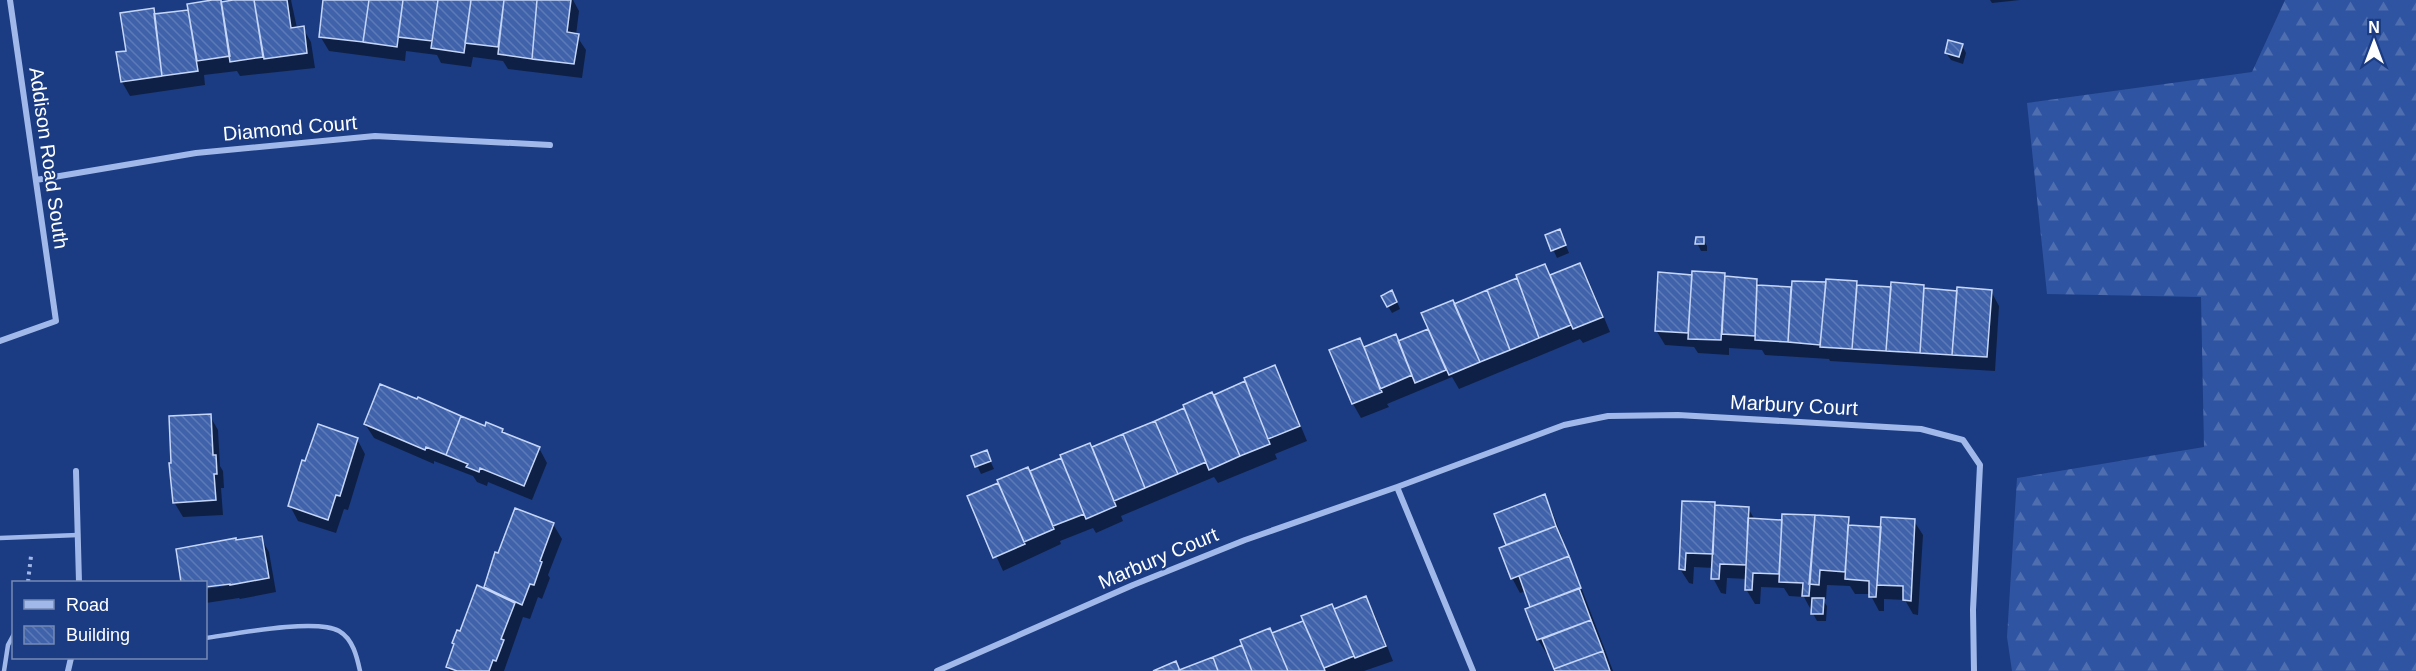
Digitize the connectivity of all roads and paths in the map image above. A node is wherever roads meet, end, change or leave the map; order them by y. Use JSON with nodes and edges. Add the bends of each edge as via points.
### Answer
{"nodes":[{"id":1,"x":10,"y":0,"type":"edge"},
{"id":2,"x":550,"y":145,"type":"dead end"},
{"id":3,"x":36,"y":180,"type":"junction"},
{"id":4,"x":0,"y":341,"type":"edge"},
{"id":5,"x":76,"y":471,"type":"dead end"},
{"id":6,"x":1397,"y":487,"type":"junction"},
{"id":7,"x":78,"y":535,"type":"junction"},
{"id":8,"x":0,"y":538,"type":"edge"},
{"id":9,"x":79,"y":581,"type":"edge"},
{"id":10,"x":12,"y":638,"type":"edge"},
{"id":11,"x":207,"y":638,"type":"edge"},
{"id":12,"x":4,"y":671,"type":"edge"},
{"id":13,"x":360,"y":671,"type":"edge"},
{"id":14,"x":937,"y":671,"type":"edge"},
{"id":15,"x":1473,"y":671,"type":"edge"},
{"id":16,"x":1974,"y":671,"type":"edge"}],
"edges":[{"from":1,"to":3,"type":"street","name":"Addison Road South"},
{"from":2,"to":3,"type":"street","name":"Diamond Court","via":[[375,136],[196,153]]},
{"from":3,"to":4,"type":"street","name":"Addison Road South","via":[[56,321]]},
{"from":5,"to":7,"type":"street"},
{"from":6,"to":14,"type":"street","name":"Marbury Court","via":[[1245,540]]},
{"from":6,"to":15,"type":"street"},
{"from":6,"to":16,"type":"street","name":"Marbury Court","via":[[1564,425],[1608,416],[1678,415],[1921,429],[1963,440],[1980,465]]},
{"from":7,"to":8,"type":"lane"},
{"from":7,"to":9,"type":"street"},
{"from":10,"to":12,"type":"lane"},
{"from":11,"to":13,"type":"lane","via":[[312,625],[339,631],[354,648]]}]}
